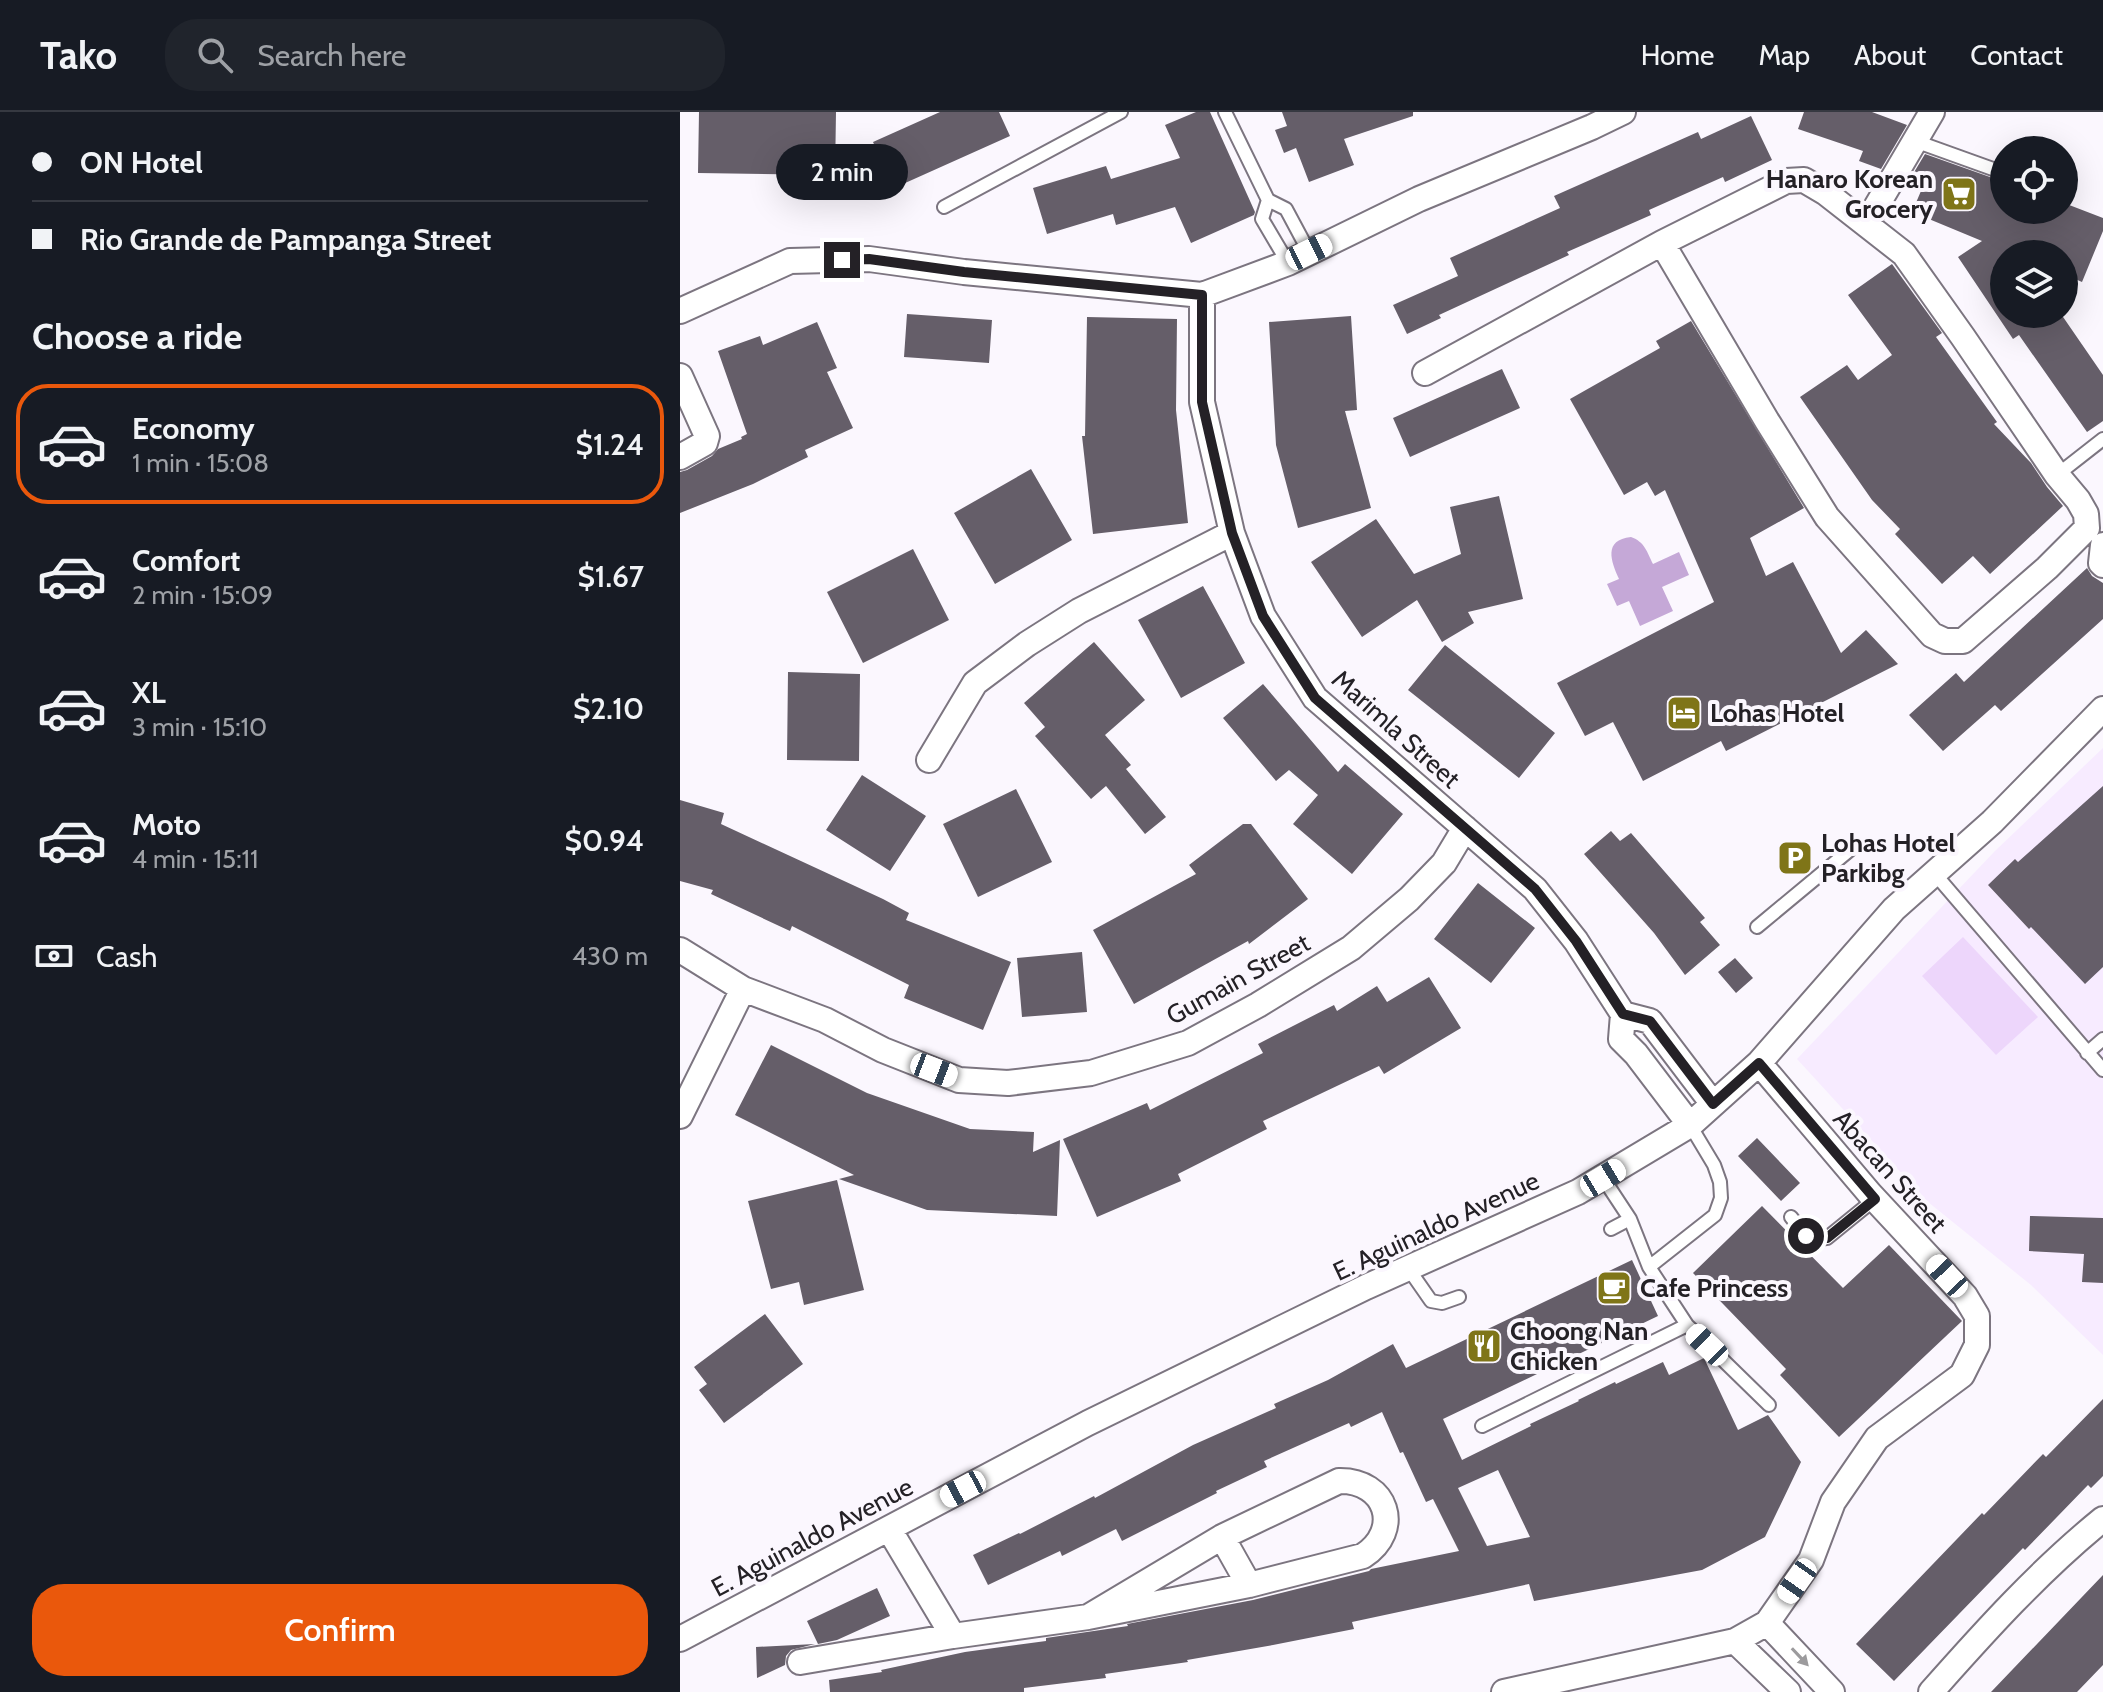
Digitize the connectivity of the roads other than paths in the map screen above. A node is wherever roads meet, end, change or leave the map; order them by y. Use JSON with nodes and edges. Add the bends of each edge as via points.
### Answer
{"nodes":[{"id":1,"x":1121,"y":112,"type":"edge"},
{"id":2,"x":1225,"y":112,"type":"edge"},
{"id":3,"x":1623,"y":112,"type":"edge"},
{"id":4,"x":1932,"y":112,"type":"edge"},
{"id":5,"x":1915,"y":141,"type":"junction"},
{"id":6,"x":1990,"y":168,"type":"edge"},
{"id":7,"x":1268,"y":200,"type":"junction"},
{"id":8,"x":944,"y":207,"type":"dead end"},
{"id":9,"x":1866,"y":224,"type":"junction"},
{"id":10,"x":1662,"y":243,"type":"junction"},
{"id":11,"x":1298,"y":258,"type":"junction"},
{"id":12,"x":1202,"y":295,"type":"junction"},
{"id":13,"x":680,"y":311,"type":"edge"},
{"id":14,"x":1425,"y":373,"type":"dead end"},
{"id":15,"x":680,"y":376,"type":"edge"},
{"id":16,"x":2103,"y":439,"type":"edge"},
{"id":17,"x":680,"y":457,"type":"edge"},
{"id":18,"x":2057,"y":475,"type":"junction"},
{"id":19,"x":1232,"y":533,"type":"junction"},
{"id":20,"x":2098,"y":539,"type":"edge"},
{"id":21,"x":2103,"y":565,"type":"edge"},
{"id":22,"x":2103,"y":709,"type":"edge"},
{"id":23,"x":929,"y":760,"type":"dead end"},
{"id":24,"x":1465,"y":828,"type":"junction"},
{"id":25,"x":1851,"y":849,"type":"dead end"},
{"id":26,"x":1935,"y":874,"type":"junction"},
{"id":27,"x":1757,"y":927,"type":"dead end"},
{"id":28,"x":680,"y":950,"type":"edge"},
{"id":29,"x":743,"y":989,"type":"junction"},
{"id":30,"x":1623,"y":1014,"type":"junction"},
{"id":31,"x":2103,"y":1039,"type":"edge"},
{"id":32,"x":2087,"y":1053,"type":"junction"},
{"id":33,"x":1759,"y":1063,"type":"junction"},
{"id":34,"x":2103,"y":1070,"type":"edge"},
{"id":35,"x":1713,"y":1104,"type":"junction"},
{"id":36,"x":680,"y":1116,"type":"edge"},
{"id":37,"x":1690,"y":1125,"type":"junction"},
{"id":38,"x":1603,"y":1178,"type":"junction"},
{"id":39,"x":1875,"y":1199,"type":"junction"},
{"id":40,"x":1791,"y":1217,"type":"dead end"},
{"id":41,"x":1630,"y":1219,"type":"junction"},
{"id":42,"x":1611,"y":1229,"type":"dead end"},
{"id":43,"x":1649,"y":1267,"type":"junction"},
{"id":44,"x":1408,"y":1268,"type":"junction"},
{"id":45,"x":1459,"y":1297,"type":"dead end"},
{"id":46,"x":1687,"y":1325,"type":"junction"},
{"id":47,"x":1769,"y":1405,"type":"dead end"},
{"id":48,"x":1482,"y":1426,"type":"dead end"},
{"id":49,"x":2103,"y":1519,"type":"edge"},
{"id":50,"x":889,"y":1529,"type":"junction"},
{"id":51,"x":1222,"y":1537,"type":"junction"},
{"id":52,"x":1249,"y":1585,"type":"junction"},
{"id":53,"x":1088,"y":1617,"type":"junction"},
{"id":54,"x":1767,"y":1623,"type":"junction"},
{"id":55,"x":953,"y":1636,"type":"junction"},
{"id":56,"x":680,"y":1639,"type":"edge"},
{"id":57,"x":1735,"y":1641,"type":"junction"},
{"id":58,"x":800,"y":1662,"type":"dead end"},
{"id":59,"x":1504,"y":1692,"type":"edge"},
{"id":60,"x":1788,"y":1692,"type":"edge"},
{"id":61,"x":1832,"y":1692,"type":"edge"},
{"id":62,"x":1931,"y":1692,"type":"edge"}],
"edges":[{"from":1,"to":8,"type":"lane"},
{"from":2,"to":7,"type":"lane"},
{"from":3,"to":11,"type":"street","via":[[1419,199]]},
{"from":4,"to":5,"type":"street"},
{"from":5,"to":6,"type":"lane"},
{"from":5,"to":9,"type":"street"},
{"from":7,"to":11,"type":"lane","via":[[1286,209]]},
{"from":7,"to":11,"type":"lane","via":[[1262,219]]},
{"from":9,"to":10,"type":"street","via":[[1804,180],[1786,181]]},
{"from":9,"to":18,"type":"street","via":[[1904,254]]},
{"from":10,"to":14,"type":"street"},
{"from":10,"to":20,"type":"street","via":[[1827,517],[1932,635],[1963,641],[2047,568]]},
{"from":11,"to":12,"type":"street"},
{"from":12,"to":13,"type":"street","via":[[869,259],[790,261]]},
{"from":12,"to":19,"type":"street","name":"Marimla Street","via":[[1202,402]]},
{"from":15,"to":17,"type":"street","via":[[707,440]]},
{"from":16,"to":18,"type":"lane"},
{"from":18,"to":20,"type":"street","via":[[2078,500]]},
{"from":19,"to":23,"type":"street","via":[[1079,611],[1027,644],[975,683]]},
{"from":19,"to":24,"type":"street","name":"Marimla Street","via":[[1263,616],[1315,698]]},
{"from":20,"to":21,"type":"street"},
{"from":22,"to":26,"type":"street","name":"E. Aguinaldo Avenue"},
{"from":24,"to":29,"type":"street","name":"Gumain Street","via":[[1444,863],[1351,948],[1188,1043],[1091,1073],[1008,1083],[959,1080]]},
{"from":24,"to":30,"type":"street","name":"Marimla Street","via":[[1535,889]]},
{"from":25,"to":27,"type":"lane"},
{"from":26,"to":32,"type":"lane"},
{"from":26,"to":33,"type":"street","name":"E. Aguinaldo Avenue","via":[[1894,909]]},
{"from":28,"to":29,"type":"street","name":"Gumain Street"},
{"from":29,"to":36,"type":"street"},
{"from":30,"to":35,"type":"street","via":[[1650,1021]]},
{"from":30,"to":37,"type":"street","name":"Marimla Street","via":[[1621,1039]]},
{"from":31,"to":32,"type":"lane"},
{"from":32,"to":34,"type":"lane"},
{"from":33,"to":35,"type":"street","name":"E. Aguinaldo Avenue"},
{"from":33,"to":39,"type":"street","name":"Abacan Street"},
{"from":35,"to":37,"type":"street","name":"E. Aguinaldo Avenue"},
{"from":37,"to":38,"type":"street","name":"E. Aguinaldo Avenue"},
{"from":37,"to":43,"type":"lane","via":[[1714,1165],[1721,1198],[1715,1215]]},
{"from":38,"to":41,"type":"lane"},
{"from":38,"to":44,"type":"street","name":"E. Aguinaldo Avenue"},
{"from":39,"to":40,"type":"lane","via":[[1827,1238],[1806,1236]]},
{"from":39,"to":54,"type":"street","name":"Abacan Street","via":[[1965,1296],[1977,1316],[1977,1345],[1962,1375],[1877,1438],[1833,1502],[1811,1560]]},
{"from":41,"to":42,"type":"lane"},
{"from":41,"to":43,"type":"lane"},
{"from":43,"to":46,"type":"lane"},
{"from":44,"to":45,"type":"lane","via":[[1431,1301]]},
{"from":44,"to":50,"type":"street","name":"E. Aguinaldo Avenue","via":[[1088,1423]]},
{"from":46,"to":47,"type":"lane"},
{"from":46,"to":48,"type":"lane"},
{"from":49,"to":62,"type":"street","via":[[2068,1547]]},
{"from":50,"to":55,"type":"street"},
{"from":50,"to":56,"type":"street","name":"E. Aguinaldo Avenue"},
{"from":51,"to":52,"type":"street"},
{"from":51,"to":52,"type":"street","via":[[1339,1481],[1364,1485],[1382,1502],[1386,1515],[1381,1539],[1363,1556]]},
{"from":51,"to":53,"type":"street"},
{"from":52,"to":53,"type":"street"},
{"from":53,"to":55,"type":"street"},
{"from":54,"to":57,"type":"street","name":"Abacan Street"},
{"from":54,"to":61,"type":"street","one_way":true},
{"from":55,"to":58,"type":"street"},
{"from":57,"to":59,"type":"street","name":"Abacan Street"},
{"from":57,"to":60,"type":"street"}]}
